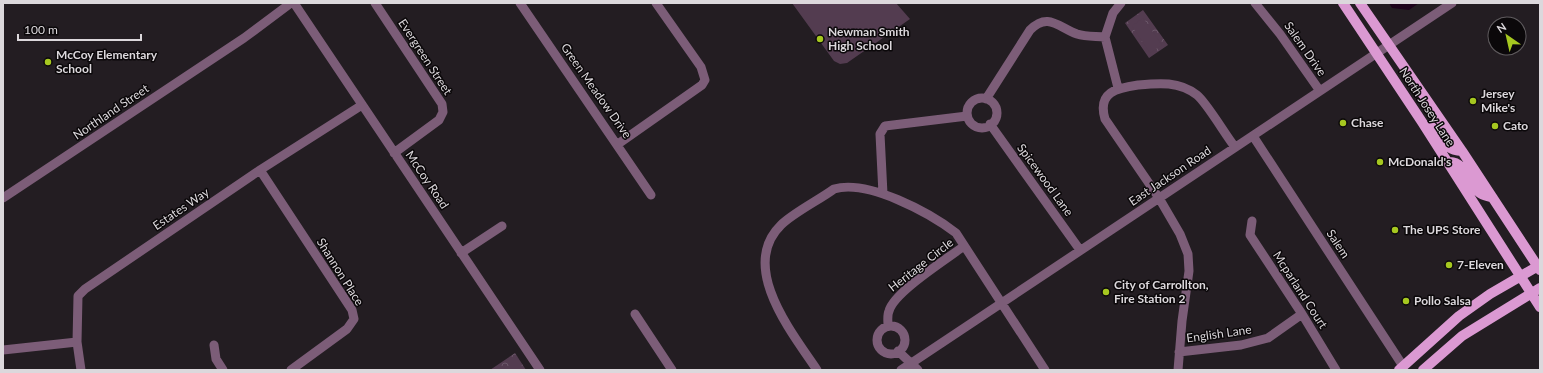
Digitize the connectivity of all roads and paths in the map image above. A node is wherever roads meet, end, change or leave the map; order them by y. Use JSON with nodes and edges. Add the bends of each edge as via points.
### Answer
{"nodes":[{"id":1,"x":292,"y":3,"type":"edge"},
{"id":2,"x":375,"y":3,"type":"edge"},
{"id":3,"x":520,"y":3,"type":"edge"},
{"id":4,"x":656,"y":3,"type":"edge"},
{"id":5,"x":1121,"y":3,"type":"edge"},
{"id":6,"x":1255,"y":3,"type":"edge"},
{"id":7,"x":1343,"y":3,"type":"edge"},
{"id":8,"x":1360,"y":3,"type":"edge"},
{"id":9,"x":1452,"y":3,"type":"edge"},
{"id":10,"x":1105,"y":38,"type":"junction"},
{"id":11,"x":1390,"y":44,"type":"junction"},
{"id":12,"x":1377,"y":53,"type":"junction"},
{"id":13,"x":1118,"y":88,"type":"junction"},
{"id":14,"x":1320,"y":91,"type":"junction"},
{"id":15,"x":986,"y":98,"type":"junction"},
{"id":16,"x":362,"y":105,"type":"junction"},
{"id":17,"x":967,"y":116,"type":"junction"},
{"id":18,"x":1422,"y":122,"type":"junction"},
{"id":19,"x":990,"y":124,"type":"junction"},
{"id":20,"x":1253,"y":136,"type":"junction"},
{"id":21,"x":618,"y":144,"type":"junction"},
{"id":22,"x":1235,"y":148,"type":"junction"},
{"id":23,"x":1462,"y":151,"type":"junction"},
{"id":24,"x":394,"y":153,"type":"junction"},
{"id":25,"x":1448,"y":162,"type":"junction"},
{"id":26,"x":260,"y":170,"type":"junction"},
{"id":27,"x":651,"y":194,"type":"dead end"},
{"id":28,"x":883,"y":194,"type":"junction"},
{"id":29,"x":3,"y":198,"type":"edge"},
{"id":30,"x":1159,"y":198,"type":"junction"},
{"id":31,"x":1493,"y":198,"type":"junction"},
{"id":32,"x":1252,"y":222,"type":"dead end"},
{"id":33,"x":502,"y":226,"type":"dead end"},
{"id":34,"x":964,"y":246,"type":"junction"},
{"id":35,"x":1080,"y":250,"type":"junction"},
{"id":36,"x":461,"y":253,"type":"junction"},
{"id":37,"x":1539,"y":267,"type":"edge"},
{"id":38,"x":1521,"y":276,"type":"junction"},
{"id":39,"x":1540,"y":288,"type":"edge"},
{"id":40,"x":1531,"y":293,"type":"junction"},
{"id":41,"x":1002,"y":302,"type":"junction"},
{"id":42,"x":1540,"y":307,"type":"edge"},
{"id":43,"x":635,"y":314,"type":"dead end"},
{"id":44,"x":1302,"y":314,"type":"junction"},
{"id":45,"x":888,"y":326,"type":"junction"},
{"id":46,"x":77,"y":342,"type":"junction"},
{"id":47,"x":214,"y":345,"type":"dead end"},
{"id":48,"x":3,"y":350,"type":"edge"},
{"id":49,"x":898,"y":351,"type":"junction"},
{"id":50,"x":1179,"y":352,"type":"junction"},
{"id":51,"x":910,"y":364,"type":"junction"},
{"id":52,"x":1403,"y":369,"type":"edge"},
{"id":53,"x":81,"y":370,"type":"edge"},
{"id":54,"x":222,"y":370,"type":"edge"},
{"id":55,"x":291,"y":370,"type":"edge"},
{"id":56,"x":540,"y":370,"type":"edge"},
{"id":57,"x":672,"y":370,"type":"edge"},
{"id":58,"x":817,"y":370,"type":"edge"},
{"id":59,"x":901,"y":370,"type":"edge"},
{"id":60,"x":918,"y":370,"type":"edge"},
{"id":61,"x":1045,"y":370,"type":"edge"},
{"id":62,"x":1178,"y":370,"type":"edge"},
{"id":63,"x":1336,"y":370,"type":"edge"},
{"id":64,"x":1423,"y":370,"type":"edge"}],
"edges":[{"from":1,"to":16,"type":"street","name":"McCoy Road"},
{"from":1,"to":29,"type":"street","name":"Northland Street","via":[[244,38]]},
{"from":2,"to":24,"type":"street","name":"Evergreen Street","via":[[442,104],[443,112],[439,120]]},
{"from":3,"to":21,"type":"street","name":"Green Meadow Drive"},
{"from":4,"to":21,"type":"street","via":[[702,67],[705,80],[702,85]]},
{"from":5,"to":10,"type":"street","via":[[1113,13]]},
{"from":6,"to":14,"type":"street","name":"Salem Drive"},
{"from":7,"to":12,"type":"main road","name":"North Josey Lane"},
{"from":8,"to":11,"type":"main road","name":"North Josey Lane"},
{"from":9,"to":11,"type":"street","name":"East Jackson Road"},
{"from":10,"to":13,"type":"street"},
{"from":10,"to":15,"type":"street","via":[[1078,34],[1049,21],[1037,23]]},
{"from":11,"to":12,"type":"street","name":"East Jackson Road"},
{"from":11,"to":23,"type":"main road","name":"North Josey Lane"},
{"from":12,"to":14,"type":"street","name":"East Jackson Road"},
{"from":12,"to":18,"type":"main road","name":"North Josey Lane"},
{"from":13,"to":22,"type":"street","via":[[1164,83],[1188,90],[1198,96]]},
{"from":13,"to":30,"type":"street","via":[[1108,95],[1104,104],[1105,120]]},
{"from":14,"to":20,"type":"street","name":"East Jackson Road"},
{"from":15,"to":17,"type":"street","via":[[977,99],[970,104]]},
{"from":15,"to":19,"type":"street","via":[[996,108],[996,117]]},
{"from":16,"to":24,"type":"street","name":"McCoy Road"},
{"from":16,"to":26,"type":"street","name":"Estates Way"},
{"from":17,"to":19,"type":"street","via":[[977,126]]},
{"from":17,"to":28,"type":"street","via":[[885,126],[880,134]]},
{"from":18,"to":23,"type":"main road","via":[[1430,124],[1447,147],[1454,151]]},
{"from":18,"to":25,"type":"main road","name":"North Josey Lane"},
{"from":19,"to":35,"type":"street","name":"Spicewood Lane"},
{"from":20,"to":22,"type":"street","name":"East Jackson Road"},
{"from":20,"to":52,"type":"street","name":"Salem"},
{"from":21,"to":27,"type":"street","name":"Green Meadow Drive"},
{"from":22,"to":30,"type":"street","name":"East Jackson Road"},
{"from":23,"to":31,"type":"main road","name":"North Josey Lane"},
{"from":24,"to":36,"type":"street","name":"McCoy Road"},
{"from":25,"to":31,"type":"main road","via":[[1460,165],[1480,194]]},
{"from":25,"to":38,"type":"main road","name":"North Josey Lane"},
{"from":26,"to":46,"type":"street","name":"Estates Way","via":[[84,289],[78,296]]},
{"from":26,"to":55,"type":"street","name":"Shannon Place","via":[[352,310],[354,319],[347,329]]},
{"from":28,"to":34,"type":"street","via":[[942,222],[956,233]]},
{"from":28,"to":58,"type":"street","via":[[854,187],[834,189],[781,224],[770,242],[765,260],[772,297],[784,322]]},
{"from":30,"to":35,"type":"street","name":"East Jackson Road"},
{"from":30,"to":50,"type":"street","via":[[1180,234],[1188,254],[1189,271]]},
{"from":31,"to":37,"type":"main road","name":"North Josey Lane"},
{"from":32,"to":44,"type":"street","name":"Mcparland Court","via":[[1250,235]]},
{"from":33,"to":36,"type":"street"},
{"from":34,"to":41,"type":"street"},
{"from":34,"to":45,"type":"street","name":"Heritage Circle","via":[[907,288],[894,301],[888,311]]},
{"from":35,"to":41,"type":"street","name":"East Jackson Road"},
{"from":36,"to":56,"type":"street","name":"McCoy Road"},
{"from":37,"to":38,"type":"main road"},
{"from":38,"to":40,"type":"main road","name":"North Josey Lane"},
{"from":38,"to":52,"type":"main road","via":[[1458,316]]},
{"from":39,"to":40,"type":"main road"},
{"from":40,"to":42,"type":"main road","name":"North Josey Lane"},
{"from":40,"to":64,"type":"main road","via":[[1462,336]]},
{"from":41,"to":51,"type":"street","name":"East Jackson Road"},
{"from":41,"to":61,"type":"street"},
{"from":43,"to":57,"type":"street"},
{"from":44,"to":50,"type":"street","name":"English Lane","via":[[1268,338],[1241,345]]},
{"from":44,"to":63,"type":"street","name":"Mcparland Court"},
{"from":45,"to":49,"type":"street","via":[[897,327],[903,334],[904,344]]},
{"from":45,"to":49,"type":"street","name":"Heritage Circle","via":[[878,334],[879,347],[890,353]]},
{"from":46,"to":48,"type":"street"},
{"from":46,"to":53,"type":"street","name":"Estates Way"},
{"from":47,"to":54,"type":"street","via":[[216,359]]},
{"from":49,"to":51,"type":"street"},
{"from":50,"to":62,"type":"street"},
{"from":51,"to":59,"type":"street","name":"East Jackson Road"},
{"from":51,"to":60,"type":"street"}]}
